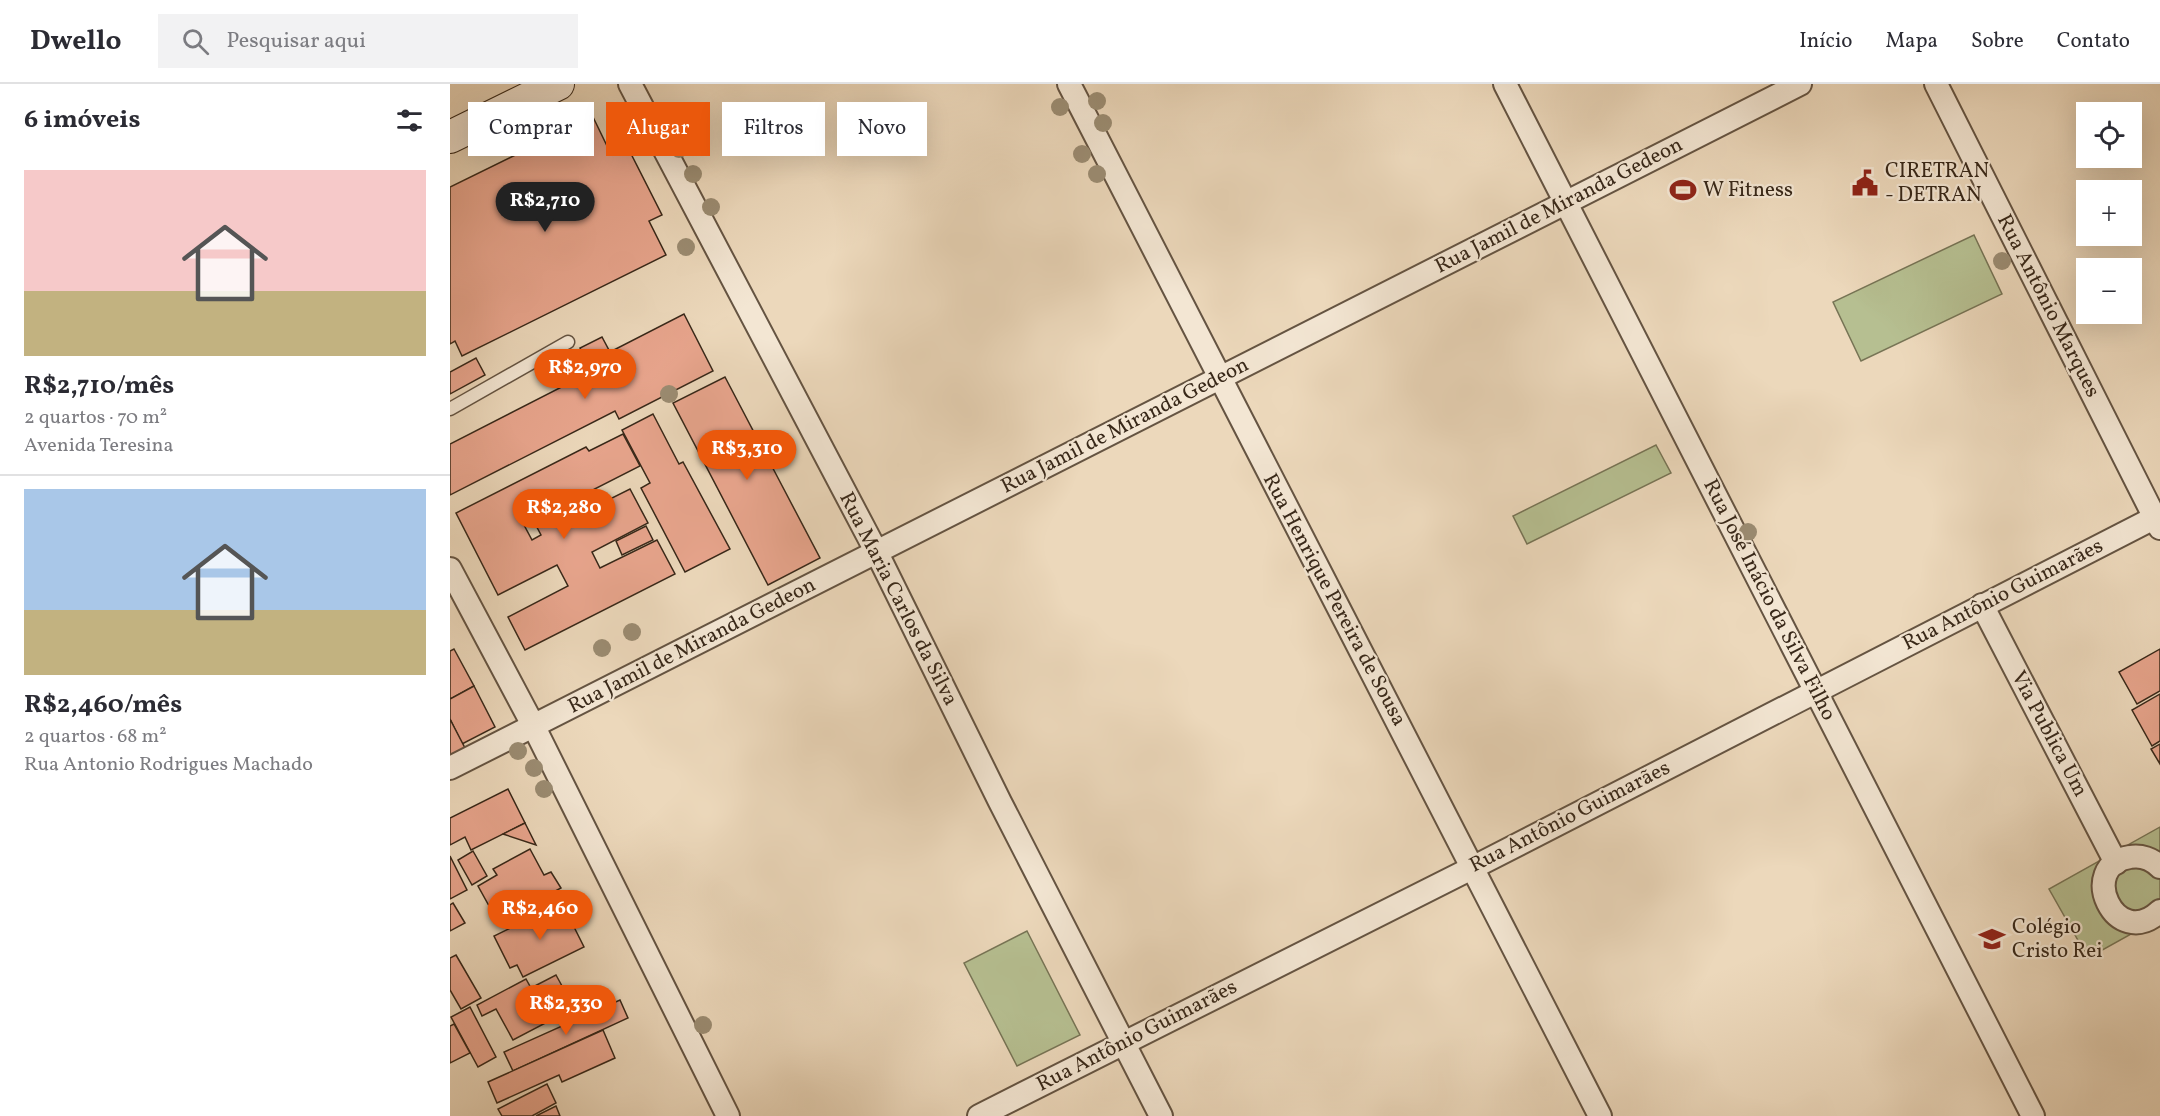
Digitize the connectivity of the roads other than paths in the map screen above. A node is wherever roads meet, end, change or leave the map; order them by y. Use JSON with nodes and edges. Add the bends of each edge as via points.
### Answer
{"nodes":[{"id":1,"x":558,"y":84,"type":"edge"},
{"id":2,"x":630,"y":84,"type":"edge"},
{"id":3,"x":1069,"y":84,"type":"edge"},
{"id":4,"x":1505,"y":84,"type":"edge"},
{"id":5,"x":1800,"y":84,"type":"edge"},
{"id":6,"x":1936,"y":84,"type":"edge"},
{"id":7,"x":450,"y":137,"type":"edge"},
{"id":8,"x":1566,"y":203,"type":"junction"},
{"id":9,"x":568,"y":342,"type":"dead end"},
{"id":10,"x":1218,"y":378,"type":"junction"},
{"id":11,"x":450,"y":409,"type":"edge"},
{"id":12,"x":2158,"y":520,"type":"edge"},
{"id":13,"x":877,"y":553,"type":"junction"},
{"id":14,"x":450,"y":569,"type":"edge"},
{"id":15,"x":1982,"y":605,"type":"junction"},
{"id":16,"x":1816,"y":690,"type":"junction"},
{"id":17,"x":533,"y":725,"type":"junction"},
{"id":18,"x":450,"y":768,"type":"edge"},
{"id":19,"x":2116,"y":863,"type":"junction"},
{"id":20,"x":1474,"y":867,"type":"junction"},
{"id":21,"x":2160,"y":867,"type":"edge"},
{"id":22,"x":2160,"y":911,"type":"edge"},
{"id":23,"x":1123,"y":1043,"type":"junction"},
{"id":24,"x":728,"y":1116,"type":"edge"},
{"id":25,"x":980,"y":1116,"type":"edge"},
{"id":26,"x":1161,"y":1116,"type":"edge"},
{"id":27,"x":1599,"y":1116,"type":"edge"},
{"id":28,"x":2033,"y":1116,"type":"edge"}],
"edges":[{"from":1,"to":7,"type":"main road"},
{"from":2,"to":13,"type":"street","name":"Rua Maria Carlos da Silva"},
{"from":3,"to":10,"type":"street","name":"Rua Henrique Pereira de Sousa"},
{"from":4,"to":8,"type":"street","name":"Rua José Inácio da Silva Filho"},
{"from":5,"to":8,"type":"street","name":"Rua Jamil de Miranda Gedeon"},
{"from":6,"to":12,"type":"street","name":"Rua Antônio Marques"},
{"from":8,"to":10,"type":"street","name":"Rua Jamil de Miranda Gedeon"},
{"from":8,"to":16,"type":"street","name":"Rua José Inácio da Silva Filho"},
{"from":9,"to":11,"type":"lane"},
{"from":10,"to":13,"type":"street","name":"Rua Jamil de Miranda Gedeon"},
{"from":10,"to":20,"type":"street","name":"Rua Henrique Pereira de Sousa"},
{"from":12,"to":15,"type":"street","name":"Rua Antônio Guimarães"},
{"from":13,"to":17,"type":"street","name":"Rua Jamil de Miranda Gedeon"},
{"from":13,"to":23,"type":"street","name":"Rua Maria Carlos da Silva"},
{"from":14,"to":17,"type":"street"},
{"from":15,"to":16,"type":"street","name":"Rua Antônio Guimarães"},
{"from":15,"to":19,"type":"street","name":"Via Publica Um"},
{"from":16,"to":20,"type":"street","name":"Rua Antônio Guimarães"},
{"from":16,"to":28,"type":"street","name":"Rua José Inácio da Silva Filho"},
{"from":17,"to":18,"type":"street","name":"Rua Jamil de Miranda Gedeon"},
{"from":17,"to":24,"type":"street"},
{"from":19,"to":21,"type":"street","via":[[2136,856]]},
{"from":19,"to":22,"type":"street","via":[[2104,881],[2103,892],[2113,912],[2133,922],[2144,921]]},
{"from":20,"to":23,"type":"street","name":"Rua Antônio Guimarães"},
{"from":20,"to":27,"type":"street","name":"Rua Henrique Pereira de Sousa"},
{"from":23,"to":25,"type":"street","name":"Rua Antônio Guimarães"},
{"from":23,"to":26,"type":"street","name":"Rua Maria Carlos da Silva"}]}
